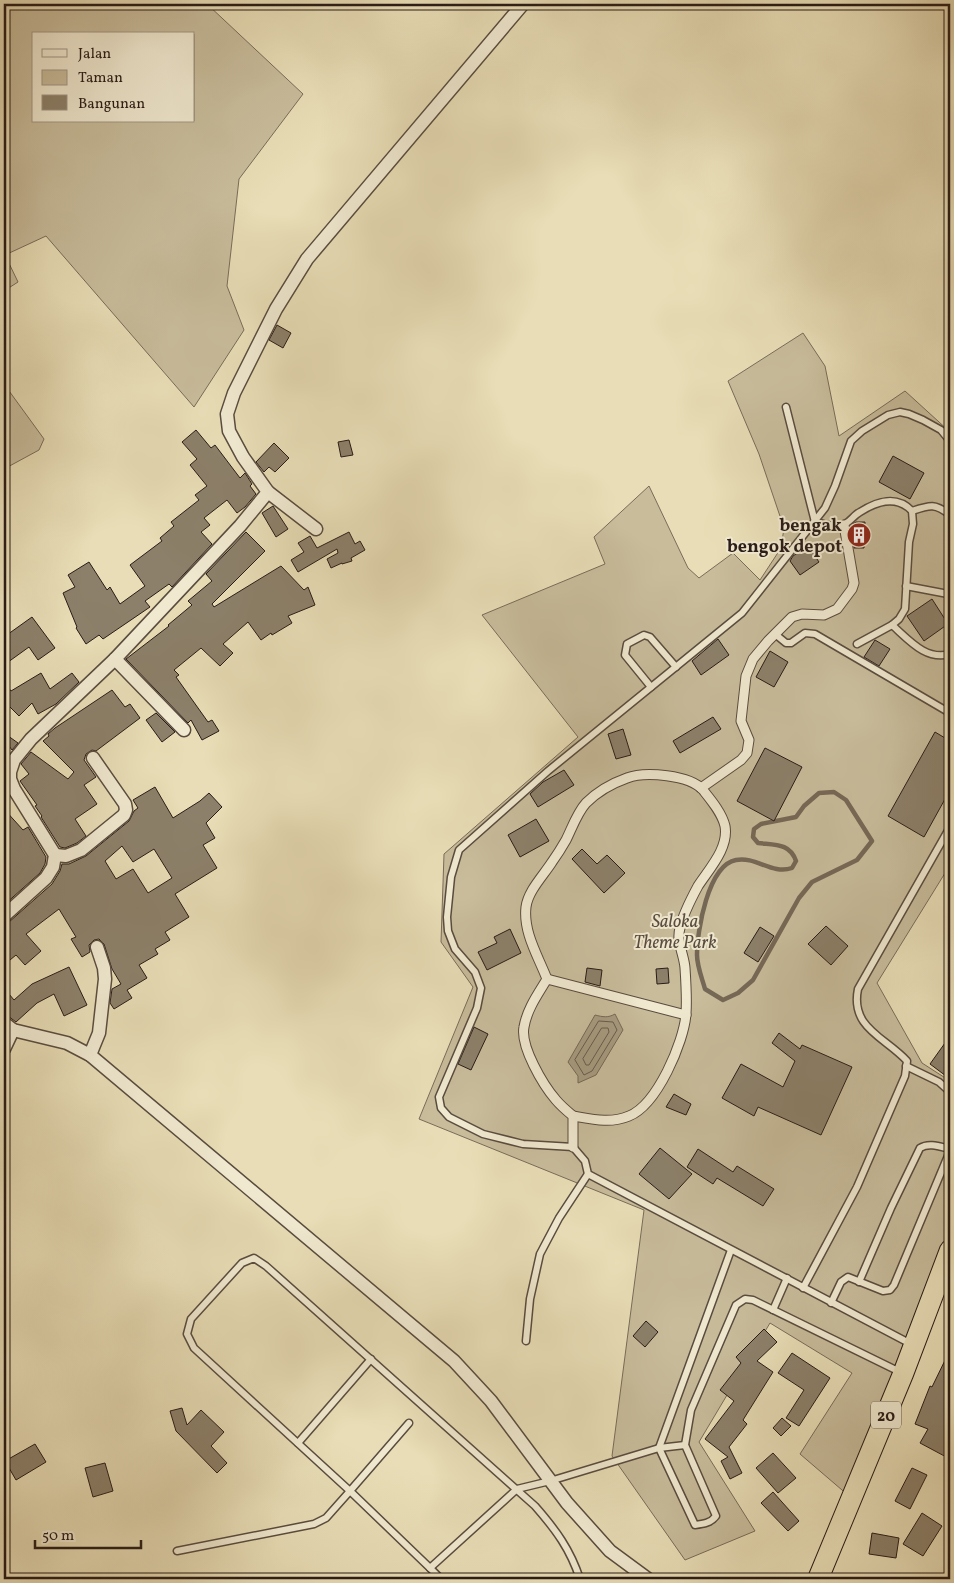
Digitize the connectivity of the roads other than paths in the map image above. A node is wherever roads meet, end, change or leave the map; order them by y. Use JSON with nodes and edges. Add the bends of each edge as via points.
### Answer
{"nodes":[{"id":1,"x":523,"y":4,"type":"edge"},
{"id":2,"x":786,"y":407,"type":"dead end"},
{"id":3,"x":950,"y":441,"type":"edge"},
{"id":4,"x":268,"y":492,"type":"junction"},
{"id":5,"x":912,"y":511,"type":"junction"},
{"id":6,"x":950,"y":516,"type":"edge"},
{"id":7,"x":815,"y":522,"type":"junction"},
{"id":8,"x":844,"y":525,"type":"junction"},
{"id":9,"x":316,"y":529,"type":"dead end"},
{"id":10,"x":906,"y":586,"type":"junction"},
{"id":11,"x":950,"y":593,"type":"edge"},
{"id":12,"x":892,"y":625,"type":"junction"},
{"id":13,"x":775,"y":634,"type":"junction"},
{"id":14,"x":857,"y":644,"type":"dead end"},
{"id":15,"x":950,"y":654,"type":"edge"},
{"id":16,"x":115,"y":659,"type":"junction"},
{"id":17,"x":676,"y":667,"type":"junction"},
{"id":18,"x":651,"y":688,"type":"junction"},
{"id":19,"x":950,"y":713,"type":"edge"},
{"id":20,"x":184,"y":730,"type":"dead end"},
{"id":21,"x":93,"y":758,"type":"dead end"},
{"id":22,"x":701,"y":788,"type":"junction"},
{"id":23,"x":950,"y":828,"type":"edge"},
{"id":24,"x":55,"y":855,"type":"junction"},
{"id":25,"x":4,"y":916,"type":"edge"},
{"id":26,"x":97,"y":947,"type":"dead end"},
{"id":27,"x":547,"y":979,"type":"junction"},
{"id":28,"x":686,"y":1015,"type":"junction"},
{"id":29,"x":8,"y":1026,"type":"edge"},
{"id":30,"x":4,"y":1049,"type":"edge"},
{"id":31,"x":90,"y":1055,"type":"junction"},
{"id":32,"x":906,"y":1066,"type":"junction"},
{"id":33,"x":950,"y":1092,"type":"edge"},
{"id":34,"x":573,"y":1116,"type":"junction"},
{"id":35,"x":573,"y":1147,"type":"junction"},
{"id":36,"x":950,"y":1150,"type":"edge"},
{"id":37,"x":588,"y":1174,"type":"junction"},
{"id":38,"x":731,"y":1250,"type":"junction"},
{"id":39,"x":950,"y":1250,"type":"edge"},
{"id":40,"x":787,"y":1278,"type":"junction"},
{"id":41,"x":859,"y":1282,"type":"junction"},
{"id":42,"x":803,"y":1288,"type":"junction"},
{"id":43,"x":831,"y":1302,"type":"junction"},
{"id":44,"x":773,"y":1310,"type":"junction"},
{"id":45,"x":526,"y":1340,"type":"dead end"},
{"id":46,"x":914,"y":1346,"type":"junction"},
{"id":47,"x":371,"y":1359,"type":"junction"},
{"id":48,"x":903,"y":1374,"type":"junction"},
{"id":49,"x":409,"y":1424,"type":"dead end"},
{"id":50,"x":298,"y":1443,"type":"junction"},
{"id":51,"x":685,"y":1446,"type":"junction"},
{"id":52,"x":658,"y":1448,"type":"junction"},
{"id":53,"x":550,"y":1481,"type":"junction"},
{"id":54,"x":516,"y":1489,"type":"junction"},
{"id":55,"x":350,"y":1491,"type":"junction"},
{"id":56,"x":177,"y":1550,"type":"dead end"},
{"id":57,"x":430,"y":1568,"type":"junction"},
{"id":58,"x":441,"y":1579,"type":"edge"},
{"id":59,"x":580,"y":1579,"type":"edge"},
{"id":60,"x":648,"y":1579,"type":"edge"},
{"id":61,"x":818,"y":1579,"type":"edge"}],
"edges":[{"from":1,"to":4,"type":"street","via":[[307,260],[276,310],[227,414],[229,431]]},
{"from":2,"to":7,"type":"lane"},
{"from":3,"to":7,"type":"lane","via":[[941,430],[909,414],[888,415],[851,441],[835,486]]},
{"from":4,"to":9,"type":"street"},
{"from":4,"to":16,"type":"street"},
{"from":5,"to":6,"type":"lane","via":[[938,506]]},
{"from":5,"to":8,"type":"lane","via":[[906,504],[894,501],[876,504]]},
{"from":5,"to":10,"type":"lane"},
{"from":7,"to":8,"type":"lane","via":[[833,527]]},
{"from":7,"to":17,"type":"lane","via":[[742,613]]},
{"from":8,"to":13,"type":"street","via":[[854,583],[852,590],[837,609],[824,615],[792,617]]},
{"from":10,"to":11,"type":"lane"},
{"from":10,"to":12,"type":"lane","via":[[904,609]]},
{"from":12,"to":14,"type":"lane"},
{"from":12,"to":15,"type":"lane","via":[[924,652],[939,656]]},
{"from":13,"to":19,"type":"lane","via":[[791,644],[805,633],[815,634]]},
{"from":13,"to":22,"type":"street","via":[[753,659],[746,676],[741,721],[749,740],[747,753]]},
{"from":16,"to":20,"type":"street"},
{"from":16,"to":24,"type":"street","via":[[31,739],[14,760],[10,772],[14,789]]},
{"from":17,"to":18,"type":"lane"},
{"from":17,"to":18,"type":"lane","via":[[650,637],[644,635],[627,644],[625,655]]},
{"from":18,"to":35,"type":"lane","via":[[548,771],[459,850],[451,877],[448,931],[455,949],[475,972],[481,988],[477,1008],[439,1097],[441,1108],[449,1117],[483,1134],[523,1144]]},
{"from":21,"to":24,"type":"street","via":[[126,810],[81,850],[66,856]]},
{"from":22,"to":27,"type":"street","via":[[670,775],[629,777],[598,793],[584,805],[566,840],[529,895],[526,906],[525,920],[531,942]]},
{"from":22,"to":28,"type":"street","via":[[717,809],[724,825],[725,839],[718,857],[697,888],[679,929],[679,948],[685,967]]},
{"from":23,"to":32,"type":"lane","via":[[858,989],[856,999],[857,1011],[864,1024],[900,1054],[907,1062]]},
{"from":24,"to":25,"type":"street","via":[[53,867],[46,878]]},
{"from":26,"to":31,"type":"street","via":[[105,979],[99,1033]]},
{"from":27,"to":28,"type":"street"},
{"from":27,"to":34,"type":"street","via":[[528,1011],[523,1029],[524,1043],[556,1100]]},
{"from":28,"to":34,"type":"street","via":[[676,1052],[650,1100],[630,1116],[601,1121]]},
{"from":29,"to":30,"type":"street"},
{"from":29,"to":31,"type":"street","via":[[67,1043]]},
{"from":31,"to":53,"type":"street","via":[[454,1361]]},
{"from":32,"to":33,"type":"lane"},
{"from":32,"to":42,"type":"lane","via":[[905,1076],[857,1186]]},
{"from":34,"to":35,"type":"street"},
{"from":35,"to":37,"type":"lane","via":[[585,1161]]},
{"from":36,"to":41,"type":"lane","via":[[930,1145],[920,1148]]},
{"from":36,"to":41,"type":"lane","via":[[894,1285],[883,1291]]},
{"from":37,"to":38,"type":"lane"},
{"from":37,"to":45,"type":"lane","via":[[540,1254],[530,1299]]},
{"from":38,"to":40,"type":"lane"},
{"from":38,"to":52,"type":"lane"},
{"from":39,"to":46,"type":"highway","number":"20"},
{"from":40,"to":42,"type":"lane"},
{"from":40,"to":44,"type":"lane"},
{"from":41,"to":43,"type":"lane","via":[[848,1277],[841,1282]]},
{"from":42,"to":43,"type":"lane"},
{"from":43,"to":46,"type":"lane"},
{"from":44,"to":48,"type":"lane"},
{"from":44,"to":51,"type":"lane","via":[[753,1300],[744,1299],[736,1305],[691,1410]]},
{"from":46,"to":48,"type":"highway","number":"20"},
{"from":47,"to":50,"type":"lane"},
{"from":47,"to":50,"type":"lane","via":[[254,1258],[242,1263],[191,1320],[187,1334],[194,1348]]},
{"from":47,"to":54,"type":"lane"},
{"from":48,"to":61,"type":"highway","number":"20"},
{"from":49,"to":55,"type":"lane"},
{"from":50,"to":55,"type":"lane"},
{"from":51,"to":52,"type":"lane"},
{"from":51,"to":52,"type":"lane","via":[[716,1516],[705,1524],[695,1525]]},
{"from":52,"to":53,"type":"lane"},
{"from":53,"to":54,"type":"lane"},
{"from":53,"to":60,"type":"street","via":[[610,1551]]},
{"from":54,"to":57,"type":"lane"},
{"from":54,"to":59,"type":"lane","via":[[558,1532]]},
{"from":55,"to":56,"type":"lane","via":[[326,1518],[314,1524]]},
{"from":55,"to":57,"type":"lane"},
{"from":57,"to":58,"type":"lane"}]}
